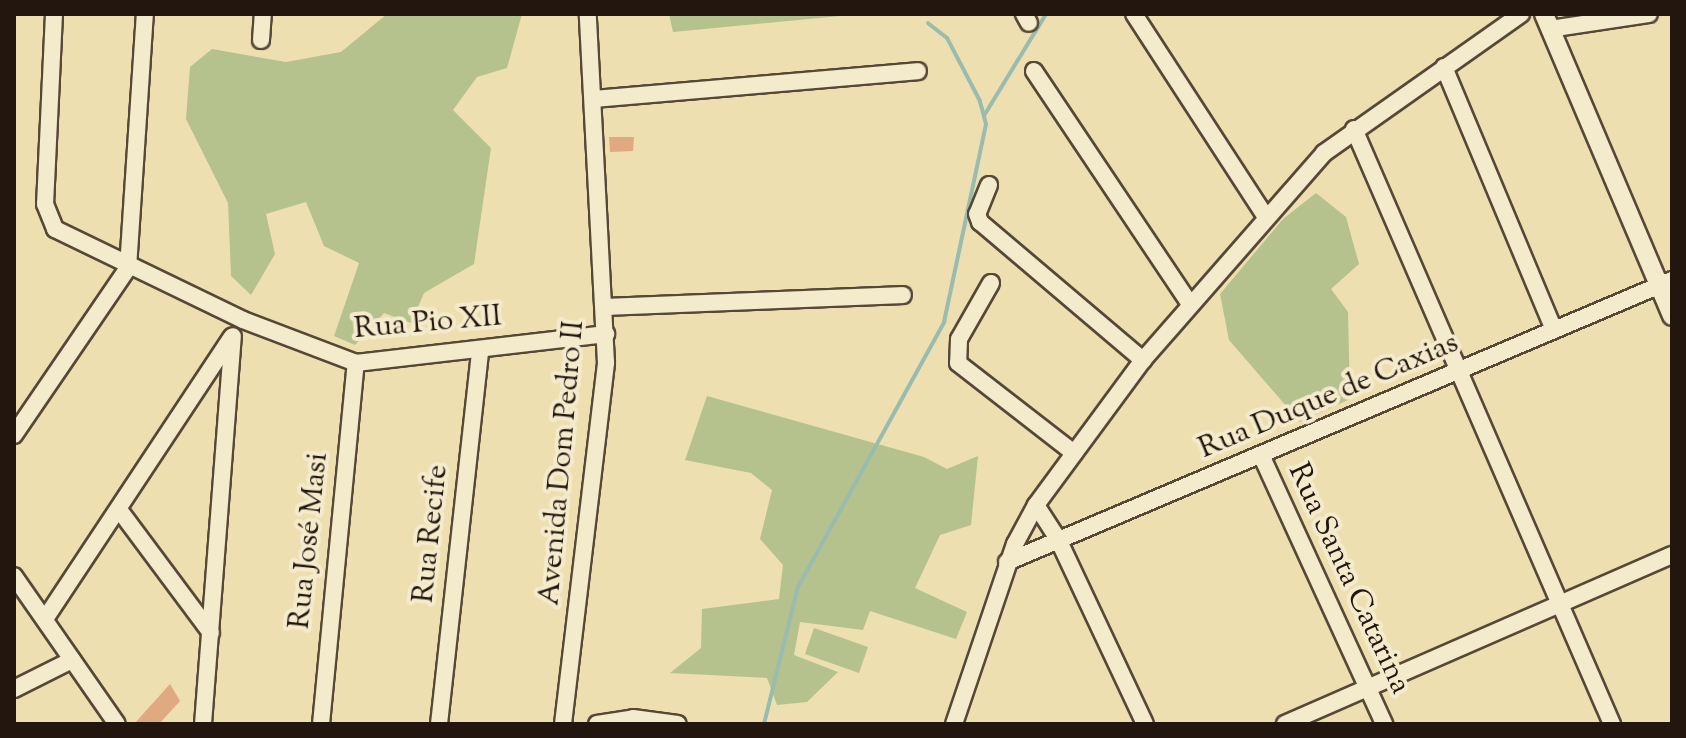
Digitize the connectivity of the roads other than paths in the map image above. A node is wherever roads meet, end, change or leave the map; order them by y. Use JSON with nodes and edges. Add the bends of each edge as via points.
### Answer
{"nodes":[{"id":1,"x":54,"y":14,"type":"edge"},
{"id":2,"x":145,"y":14,"type":"edge"},
{"id":3,"x":263,"y":14,"type":"edge"},
{"id":4,"x":588,"y":14,"type":"edge"},
{"id":5,"x":1134,"y":14,"type":"edge"},
{"id":6,"x":1521,"y":14,"type":"edge"},
{"id":7,"x":1649,"y":14,"type":"edge"},
{"id":8,"x":1547,"y":21,"type":"edge"},
{"id":9,"x":261,"y":40,"type":"dead end"},
{"id":10,"x":1444,"y":67,"type":"junction"},
{"id":11,"x":918,"y":71,"type":"dead end"},
{"id":12,"x":1034,"y":71,"type":"dead end"},
{"id":13,"x":593,"y":99,"type":"junction"},
{"id":14,"x":1354,"y":129,"type":"junction"},
{"id":15,"x":989,"y":185,"type":"dead end"},
{"id":16,"x":1266,"y":217,"type":"junction"},
{"id":17,"x":128,"y":268,"type":"junction"},
{"id":18,"x":991,"y":283,"type":"dead end"},
{"id":19,"x":1666,"y":283,"type":"edge"},
{"id":20,"x":903,"y":295,"type":"dead end"},
{"id":21,"x":1190,"y":304,"type":"junction"},
{"id":22,"x":606,"y":307,"type":"junction"},
{"id":23,"x":1672,"y":316,"type":"edge"},
{"id":24,"x":243,"y":320,"type":"junction"},
{"id":25,"x":1554,"y":330,"type":"junction"},
{"id":26,"x":606,"y":334,"type":"junction"},
{"id":27,"x":233,"y":336,"type":"junction"},
{"id":28,"x":480,"y":350,"type":"junction"},
{"id":29,"x":1143,"y":360,"type":"junction"},
{"id":30,"x":356,"y":363,"type":"junction"},
{"id":31,"x":1456,"y":373,"type":"junction"},
{"id":32,"x":16,"y":427,"type":"edge"},
{"id":33,"x":1074,"y":453,"type":"junction"},
{"id":34,"x":1262,"y":457,"type":"junction"},
{"id":35,"x":1036,"y":505,"type":"junction"},
{"id":36,"x":120,"y":511,"type":"junction"},
{"id":37,"x":1058,"y":539,"type":"junction"},
{"id":38,"x":1672,"y":555,"type":"edge"},
{"id":39,"x":1007,"y":562,"type":"junction"},
{"id":40,"x":14,"y":576,"type":"edge"},
{"id":41,"x":1561,"y":605,"type":"junction"},
{"id":42,"x":45,"y":619,"type":"junction"},
{"id":43,"x":211,"y":633,"type":"junction"},
{"id":44,"x":72,"y":660,"type":"junction"},
{"id":45,"x":14,"y":689,"type":"edge"},
{"id":46,"x":1369,"y":689,"type":"junction"},
{"id":47,"x":117,"y":724,"type":"edge"},
{"id":48,"x":203,"y":724,"type":"edge"},
{"id":49,"x":321,"y":724,"type":"edge"},
{"id":50,"x":439,"y":724,"type":"edge"},
{"id":51,"x":563,"y":724,"type":"edge"},
{"id":52,"x":597,"y":724,"type":"edge"},
{"id":53,"x":678,"y":724,"type":"edge"},
{"id":54,"x":954,"y":724,"type":"edge"},
{"id":55,"x":1145,"y":724,"type":"edge"},
{"id":56,"x":1285,"y":724,"type":"edge"},
{"id":57,"x":1384,"y":724,"type":"edge"},
{"id":58,"x":1612,"y":724,"type":"edge"}],
"edges":[{"from":1,"to":17,"type":"street","name":"Rua Pio XII","via":[[46,212],[55,229]]},
{"from":2,"to":17,"type":"street"},
{"from":3,"to":9,"type":"street"},
{"from":4,"to":13,"type":"street","name":"Avenida Dom Pedro II"},
{"from":5,"to":16,"type":"street"},
{"from":6,"to":10,"type":"street"},
{"from":7,"to":8,"type":"street"},
{"from":8,"to":19,"type":"street"},
{"from":10,"to":14,"type":"street"},
{"from":10,"to":25,"type":"street"},
{"from":11,"to":13,"type":"street"},
{"from":12,"to":21,"type":"street"},
{"from":13,"to":22,"type":"street","name":"Avenida Dom Pedro II"},
{"from":14,"to":16,"type":"street"},
{"from":14,"to":31,"type":"street"},
{"from":15,"to":29,"type":"street","via":[[977,214],[980,222]]},
{"from":16,"to":21,"type":"street"},
{"from":17,"to":24,"type":"street","name":"Rua Pio XII"},
{"from":17,"to":32,"type":"street"},
{"from":18,"to":33,"type":"street","via":[[959,339],[958,363]]},
{"from":19,"to":23,"type":"street"},
{"from":19,"to":25,"type":"street","name":"Rua Duque de Caxias"},
{"from":20,"to":22,"type":"street"},
{"from":21,"to":29,"type":"street"},
{"from":22,"to":26,"type":"street","name":"Avenida Dom Pedro II"},
{"from":24,"to":27,"type":"street"},
{"from":24,"to":30,"type":"street","name":"Rua Pio XII"},
{"from":25,"to":31,"type":"street","name":"Rua Duque de Caxias"},
{"from":26,"to":28,"type":"street","name":"Rua Pio XII"},
{"from":26,"to":51,"type":"street","name":"Avenida Dom Pedro II","via":[[599,436]]},
{"from":27,"to":36,"type":"street"},
{"from":27,"to":43,"type":"street"},
{"from":28,"to":30,"type":"street","name":"Rua Pio XII"},
{"from":28,"to":50,"type":"street","name":"Rua Recife"},
{"from":29,"to":33,"type":"street"},
{"from":30,"to":49,"type":"street","name":"Rua José Masi"},
{"from":31,"to":34,"type":"street","name":"Rua Duque de Caxias"},
{"from":31,"to":41,"type":"street"},
{"from":33,"to":35,"type":"street"},
{"from":34,"to":37,"type":"street","name":"Rua Duque de Caxias"},
{"from":34,"to":46,"type":"street","name":"Rua Santa Catarina"},
{"from":35,"to":37,"type":"street"},
{"from":35,"to":39,"type":"street"},
{"from":36,"to":42,"type":"street"},
{"from":36,"to":43,"type":"street"},
{"from":37,"to":39,"type":"street","name":"Rua Duque de Caxias"},
{"from":37,"to":55,"type":"street"},
{"from":38,"to":41,"type":"street"},
{"from":39,"to":54,"type":"street"},
{"from":40,"to":42,"type":"street"},
{"from":41,"to":46,"type":"street"},
{"from":41,"to":58,"type":"street"},
{"from":42,"to":44,"type":"street"},
{"from":43,"to":48,"type":"street"},
{"from":44,"to":45,"type":"street"},
{"from":44,"to":47,"type":"street"},
{"from":46,"to":56,"type":"street"},
{"from":46,"to":57,"type":"street","name":"Rua Santa Catarina"},
{"from":52,"to":53,"type":"street","via":[[633,718]]}]}
